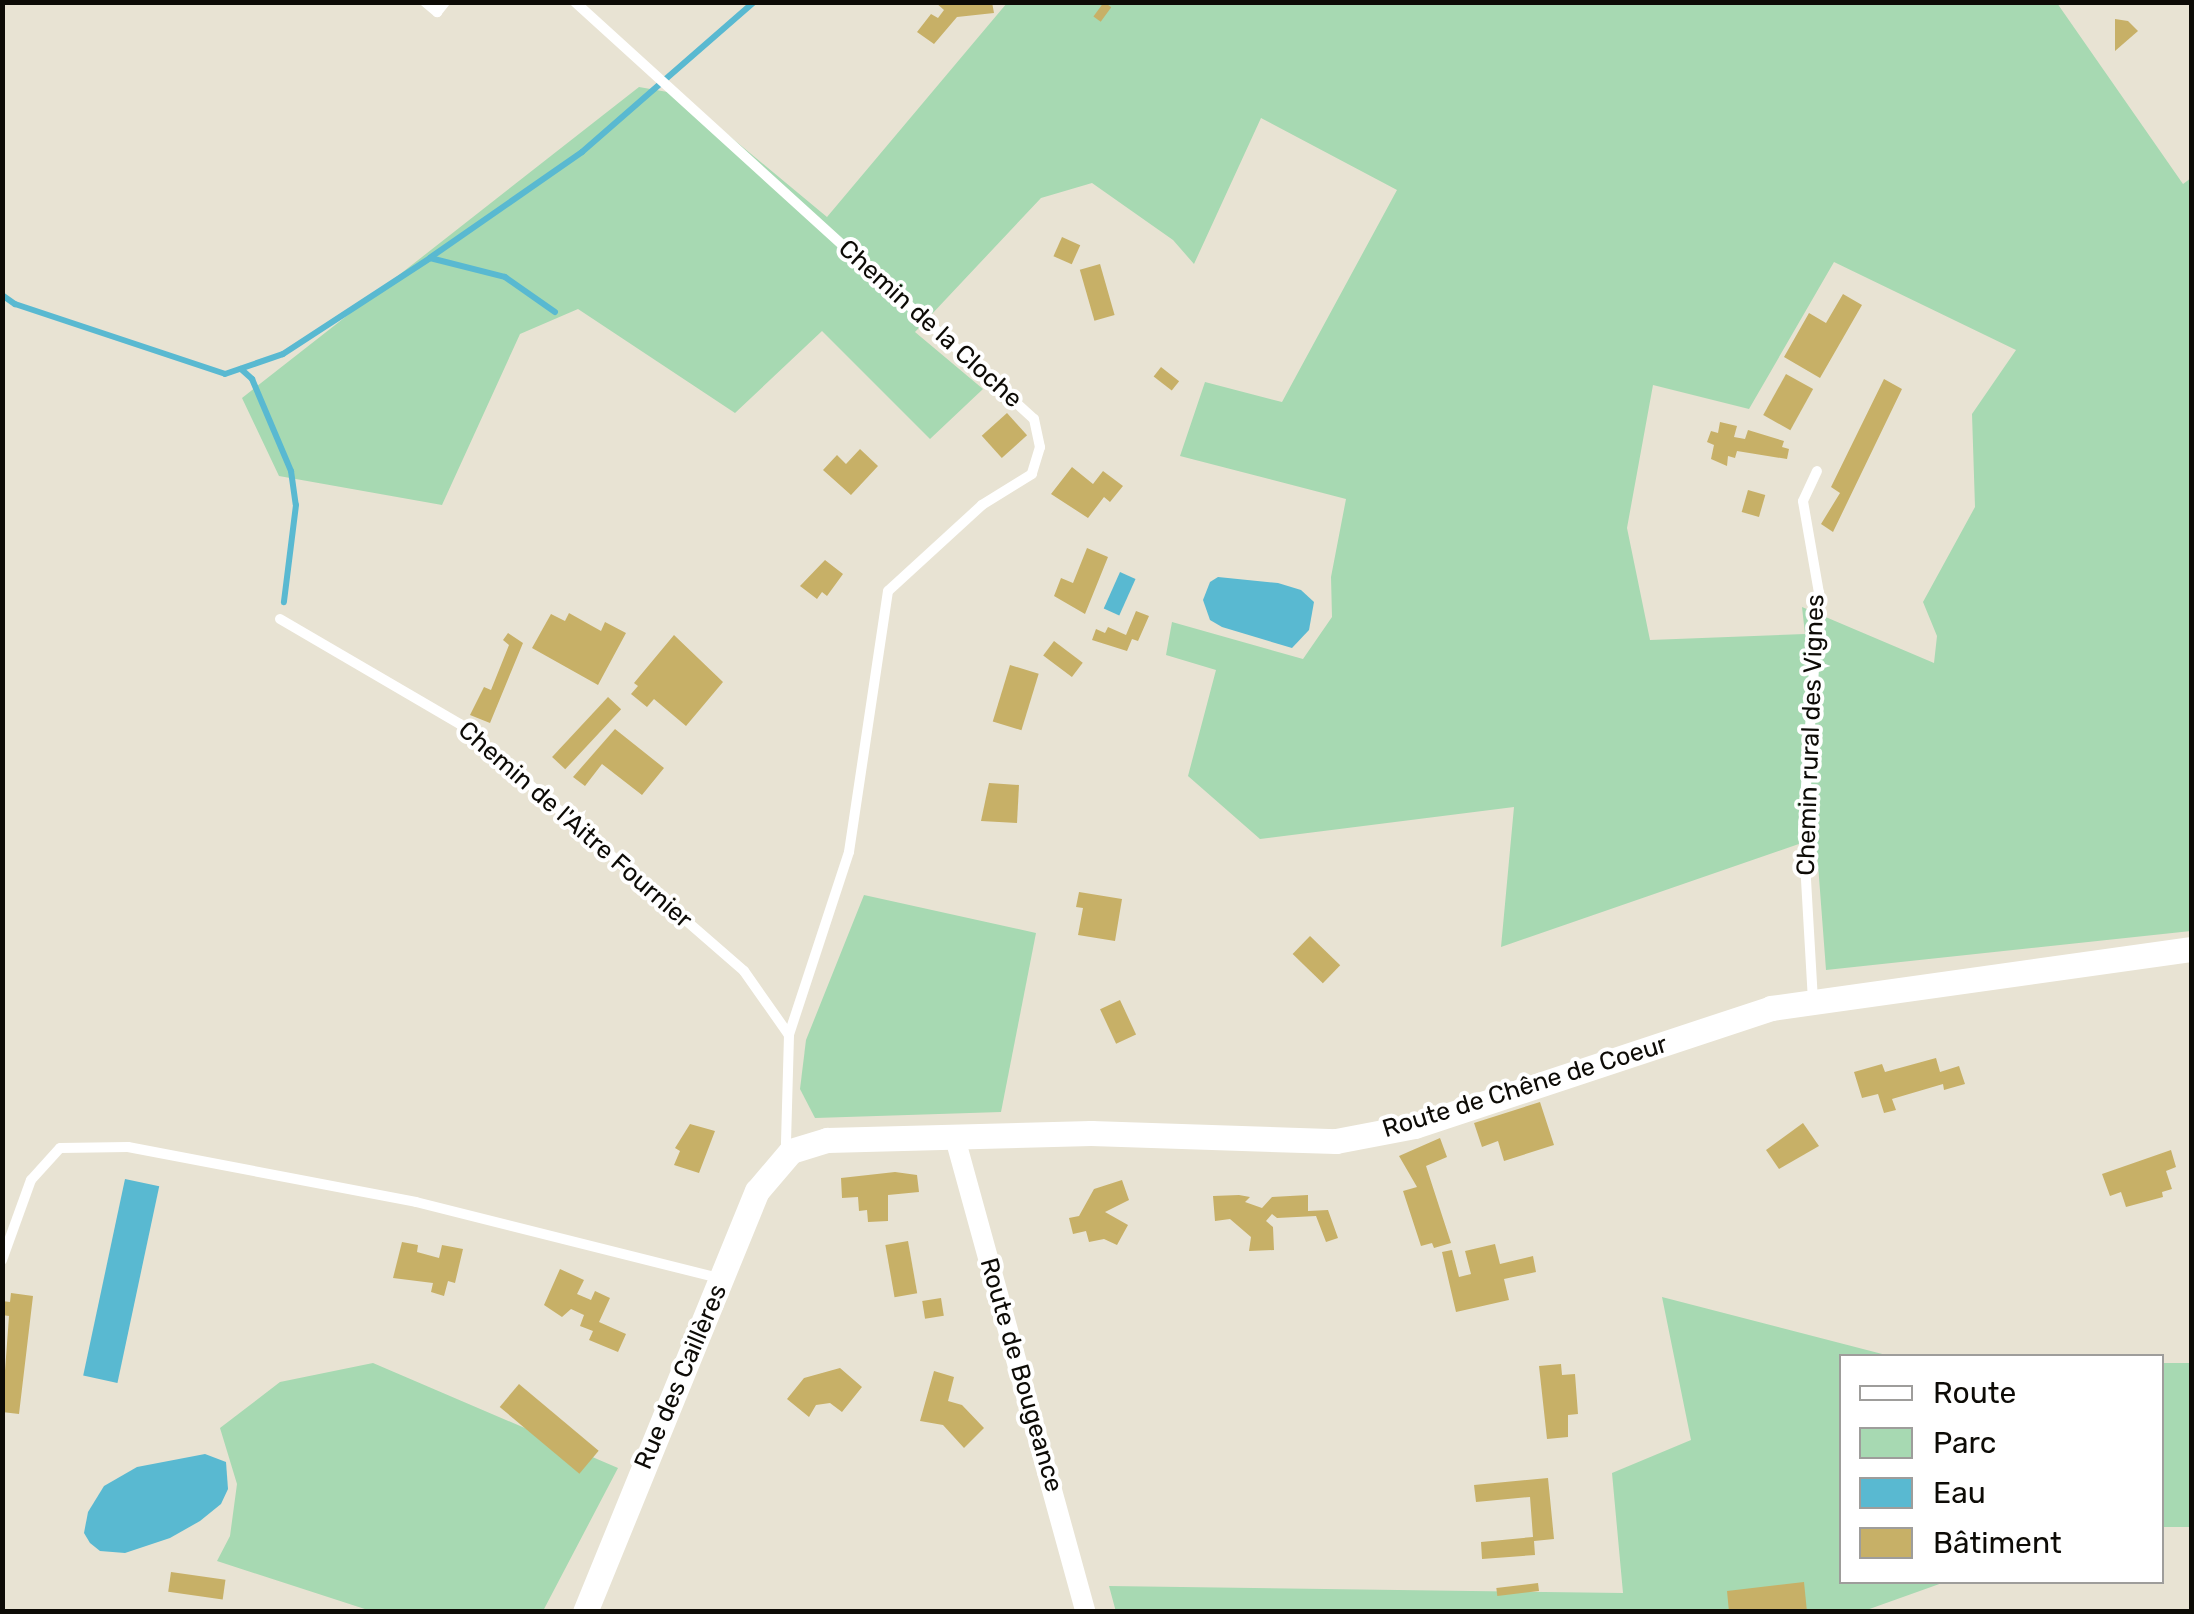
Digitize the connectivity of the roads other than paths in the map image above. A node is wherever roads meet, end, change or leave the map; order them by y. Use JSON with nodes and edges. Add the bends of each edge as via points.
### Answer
{"nodes":[{"id":1,"x":425,"y":2,"type":"edge"},
{"id":2,"x":445,"y":2,"type":"edge"},
{"id":3,"x":575,"y":2,"type":"edge"},
{"id":4,"x":1816,"y":470,"type":"dead end"},
{"id":5,"x":280,"y":619,"type":"dead end"},
{"id":6,"x":2192,"y":950,"type":"edge"},
{"id":7,"x":1813,"y":1002,"type":"junction"},
{"id":8,"x":790,"y":1035,"type":"junction"},
{"id":9,"x":954,"y":1138,"type":"junction"},
{"id":10,"x":791,"y":1152,"type":"junction"},
{"id":11,"x":2,"y":1260,"type":"edge"},
{"id":12,"x":724,"y":1280,"type":"junction"},
{"id":13,"x":585,"y":1612,"type":"edge"},
{"id":14,"x":1086,"y":1612,"type":"edge"}],
"edges":[{"from":1,"to":2,"type":"lane","via":[[437,12]]},
{"from":3,"to":8,"type":"lane","name":"Chemin de la Cloche","via":[[1034,419],[1040,447],[1032,474],[982,504],[888,591],[850,852]]},
{"from":4,"to":7,"type":"lane","name":"Chemin rural des Vignes","via":[[1803,501],[1819,594],[1803,830]]},
{"from":5,"to":8,"type":"lane","name":"Chemin de l'Aitre Fournier","via":[[460,724],[744,971]]},
{"from":6,"to":7,"type":"street","name":"Route de Chêne de Coeur"},
{"from":7,"to":9,"type":"street","name":"Route de Chêne de Coeur","via":[[1770,1008],[1415,1126],[1336,1141],[1091,1133]]},
{"from":8,"to":10,"type":"lane","name":"Chemin de la Cloche"},
{"from":9,"to":10,"type":"street","name":"Route de Chêne de Coeur","via":[[827,1140]]},
{"from":9,"to":14,"type":"street","name":"Route de Bougeance"},
{"from":10,"to":12,"type":"street","name":"Rue des Caillères","via":[[756,1191]]},
{"from":11,"to":12,"type":"lane","via":[[31,1180],[60,1148],[128,1147],[416,1202]]},
{"from":12,"to":13,"type":"street","name":"Rue des Caillères"}]}
